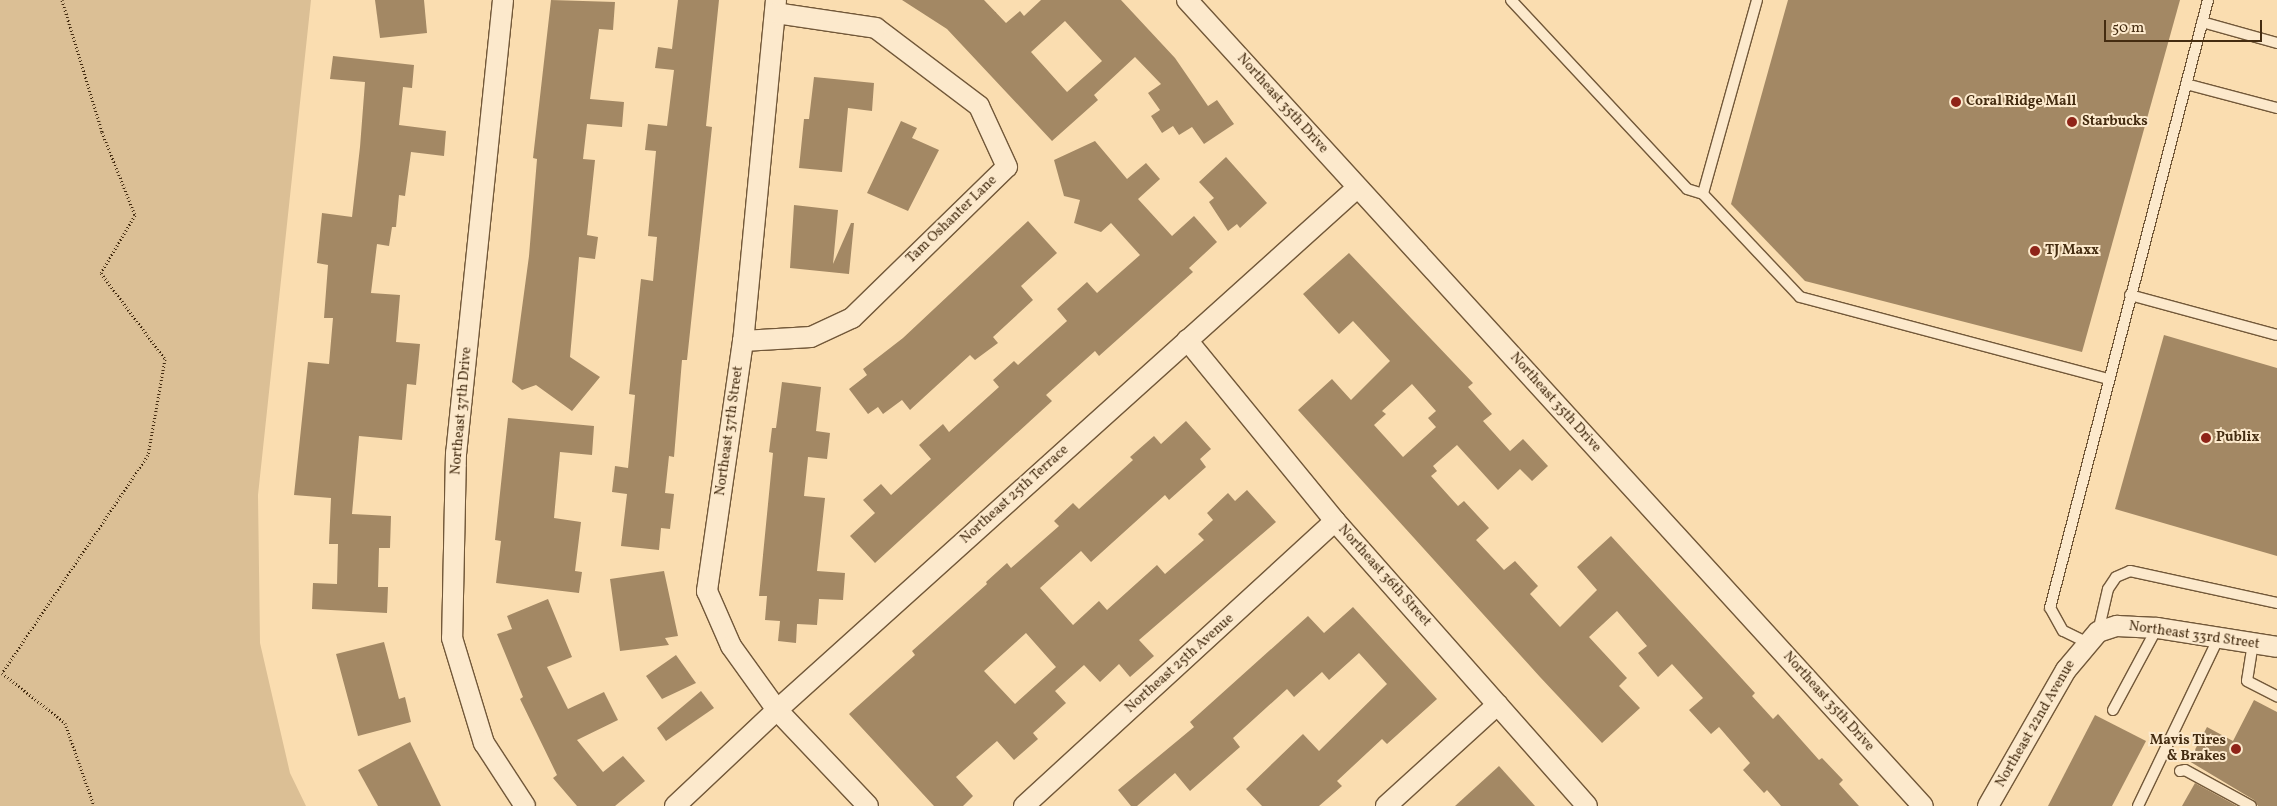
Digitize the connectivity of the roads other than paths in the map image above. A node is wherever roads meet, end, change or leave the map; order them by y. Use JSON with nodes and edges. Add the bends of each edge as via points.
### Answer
{"nodes":[{"id":1,"x":502,"y":0,"type":"edge"},
{"id":2,"x":1187,"y":0,"type":"edge"},
{"id":3,"x":1510,"y":0,"type":"edge"},
{"id":4,"x":1756,"y":0,"type":"edge"},
{"id":5,"x":2208,"y":0,"type":"edge"},
{"id":6,"x":776,"y":7,"type":"edge"},
{"id":7,"x":2202,"y":22,"type":"junction"},
{"id":8,"x":2277,"y":43,"type":"edge"},
{"id":9,"x":2186,"y":84,"type":"junction"},
{"id":10,"x":2277,"y":108,"type":"edge"},
{"id":11,"x":1357,"y":188,"type":"junction"},
{"id":12,"x":1703,"y":194,"type":"junction"},
{"id":13,"x":2130,"y":295,"type":"junction"},
{"id":14,"x":2277,"y":334,"type":"edge"},
{"id":15,"x":1187,"y":340,"type":"junction"},
{"id":16,"x":743,"y":341,"type":"junction"},
{"id":17,"x":2108,"y":380,"type":"junction"},
{"id":18,"x":1335,"y":521,"type":"junction"},
{"id":19,"x":2277,"y":603,"type":"edge"},
{"id":20,"x":2157,"y":628,"type":"junction"},
{"id":21,"x":2092,"y":637,"type":"junction"},
{"id":22,"x":2218,"y":637,"type":"junction"},
{"id":23,"x":2252,"y":643,"type":"junction"},
{"id":24,"x":2277,"y":647,"type":"edge"},
{"id":25,"x":2277,"y":696,"type":"edge"},
{"id":26,"x":1498,"y":704,"type":"junction"},
{"id":27,"x":777,"y":710,"type":"junction"},
{"id":28,"x":2113,"y":710,"type":"dead end"},
{"id":29,"x":2180,"y":771,"type":"dead end"},
{"id":30,"x":525,"y":806,"type":"edge"},
{"id":31,"x":675,"y":806,"type":"edge"},
{"id":32,"x":868,"y":806,"type":"edge"},
{"id":33,"x":1024,"y":806,"type":"edge"},
{"id":34,"x":1386,"y":806,"type":"edge"},
{"id":35,"x":1587,"y":806,"type":"edge"},
{"id":36,"x":1923,"y":806,"type":"edge"},
{"id":37,"x":1988,"y":806,"type":"edge"},
{"id":38,"x":2138,"y":806,"type":"edge"},
{"id":39,"x":2251,"y":806,"type":"edge"}],
"edges":[{"from":1,"to":30,"type":"street","name":"Northeast 37th Drive","via":[[456,454],[452,638],[484,743]]},
{"from":2,"to":11,"type":"street","name":"Northeast 35th Drive"},
{"from":3,"to":12,"type":"lane","via":[[1687,189]]},
{"from":4,"to":12,"type":"lane"},
{"from":5,"to":7,"type":"lane"},
{"from":6,"to":16,"type":"street","name":"Northeast 37th Street"},
{"from":6,"to":16,"type":"street","name":"Tam Oshanter Lane","via":[[876,28],[979,106],[1007,167],[852,318],[811,337]]},
{"from":7,"to":8,"type":"lane"},
{"from":7,"to":9,"type":"lane"},
{"from":9,"to":10,"type":"lane"},
{"from":9,"to":13,"type":"lane"},
{"from":11,"to":15,"type":"street","name":"Northeast 25th Terrace"},
{"from":11,"to":36,"type":"street","name":"Northeast 35th Drive"},
{"from":12,"to":17,"type":"lane","via":[[1800,297]]},
{"from":13,"to":14,"type":"lane"},
{"from":13,"to":17,"type":"lane"},
{"from":15,"to":18,"type":"street","name":"Northeast 36th Street"},
{"from":15,"to":27,"type":"street","name":"Northeast 25th Terrace"},
{"from":16,"to":27,"type":"street","name":"Northeast 37th Street","via":[[707,591],[731,646]]},
{"from":17,"to":21,"type":"lane","via":[[2050,608],[2063,632]]},
{"from":18,"to":26,"type":"street","name":"Northeast 36th Street"},
{"from":18,"to":33,"type":"street","name":"Northeast 25th Avenue"},
{"from":19,"to":21,"type":"lane","via":[[2130,571],[2116,577],[2108,589]]},
{"from":20,"to":21,"type":"street","name":"Northeast 33rd Street","via":[[2117,626]]},
{"from":20,"to":22,"type":"street","name":"Northeast 33rd Street"},
{"from":20,"to":28,"type":"lane"},
{"from":21,"to":37,"type":"street","name":"Northeast 22nd Avenue","via":[[2066,670]]},
{"from":22,"to":23,"type":"street","name":"Northeast 33rd Street"},
{"from":22,"to":38,"type":"lane"},
{"from":23,"to":24,"type":"street","name":"Northeast 33rd Street"},
{"from":23,"to":25,"type":"lane","via":[[2247,681]]},
{"from":26,"to":34,"type":"street"},
{"from":26,"to":35,"type":"street","name":"Northeast 36th Street"},
{"from":27,"to":31,"type":"street","name":"Northeast 25th Terrace"},
{"from":27,"to":32,"type":"street","name":"Northeast 37th Street"},
{"from":29,"to":39,"type":"lane","via":[[2185,770]]}]}
